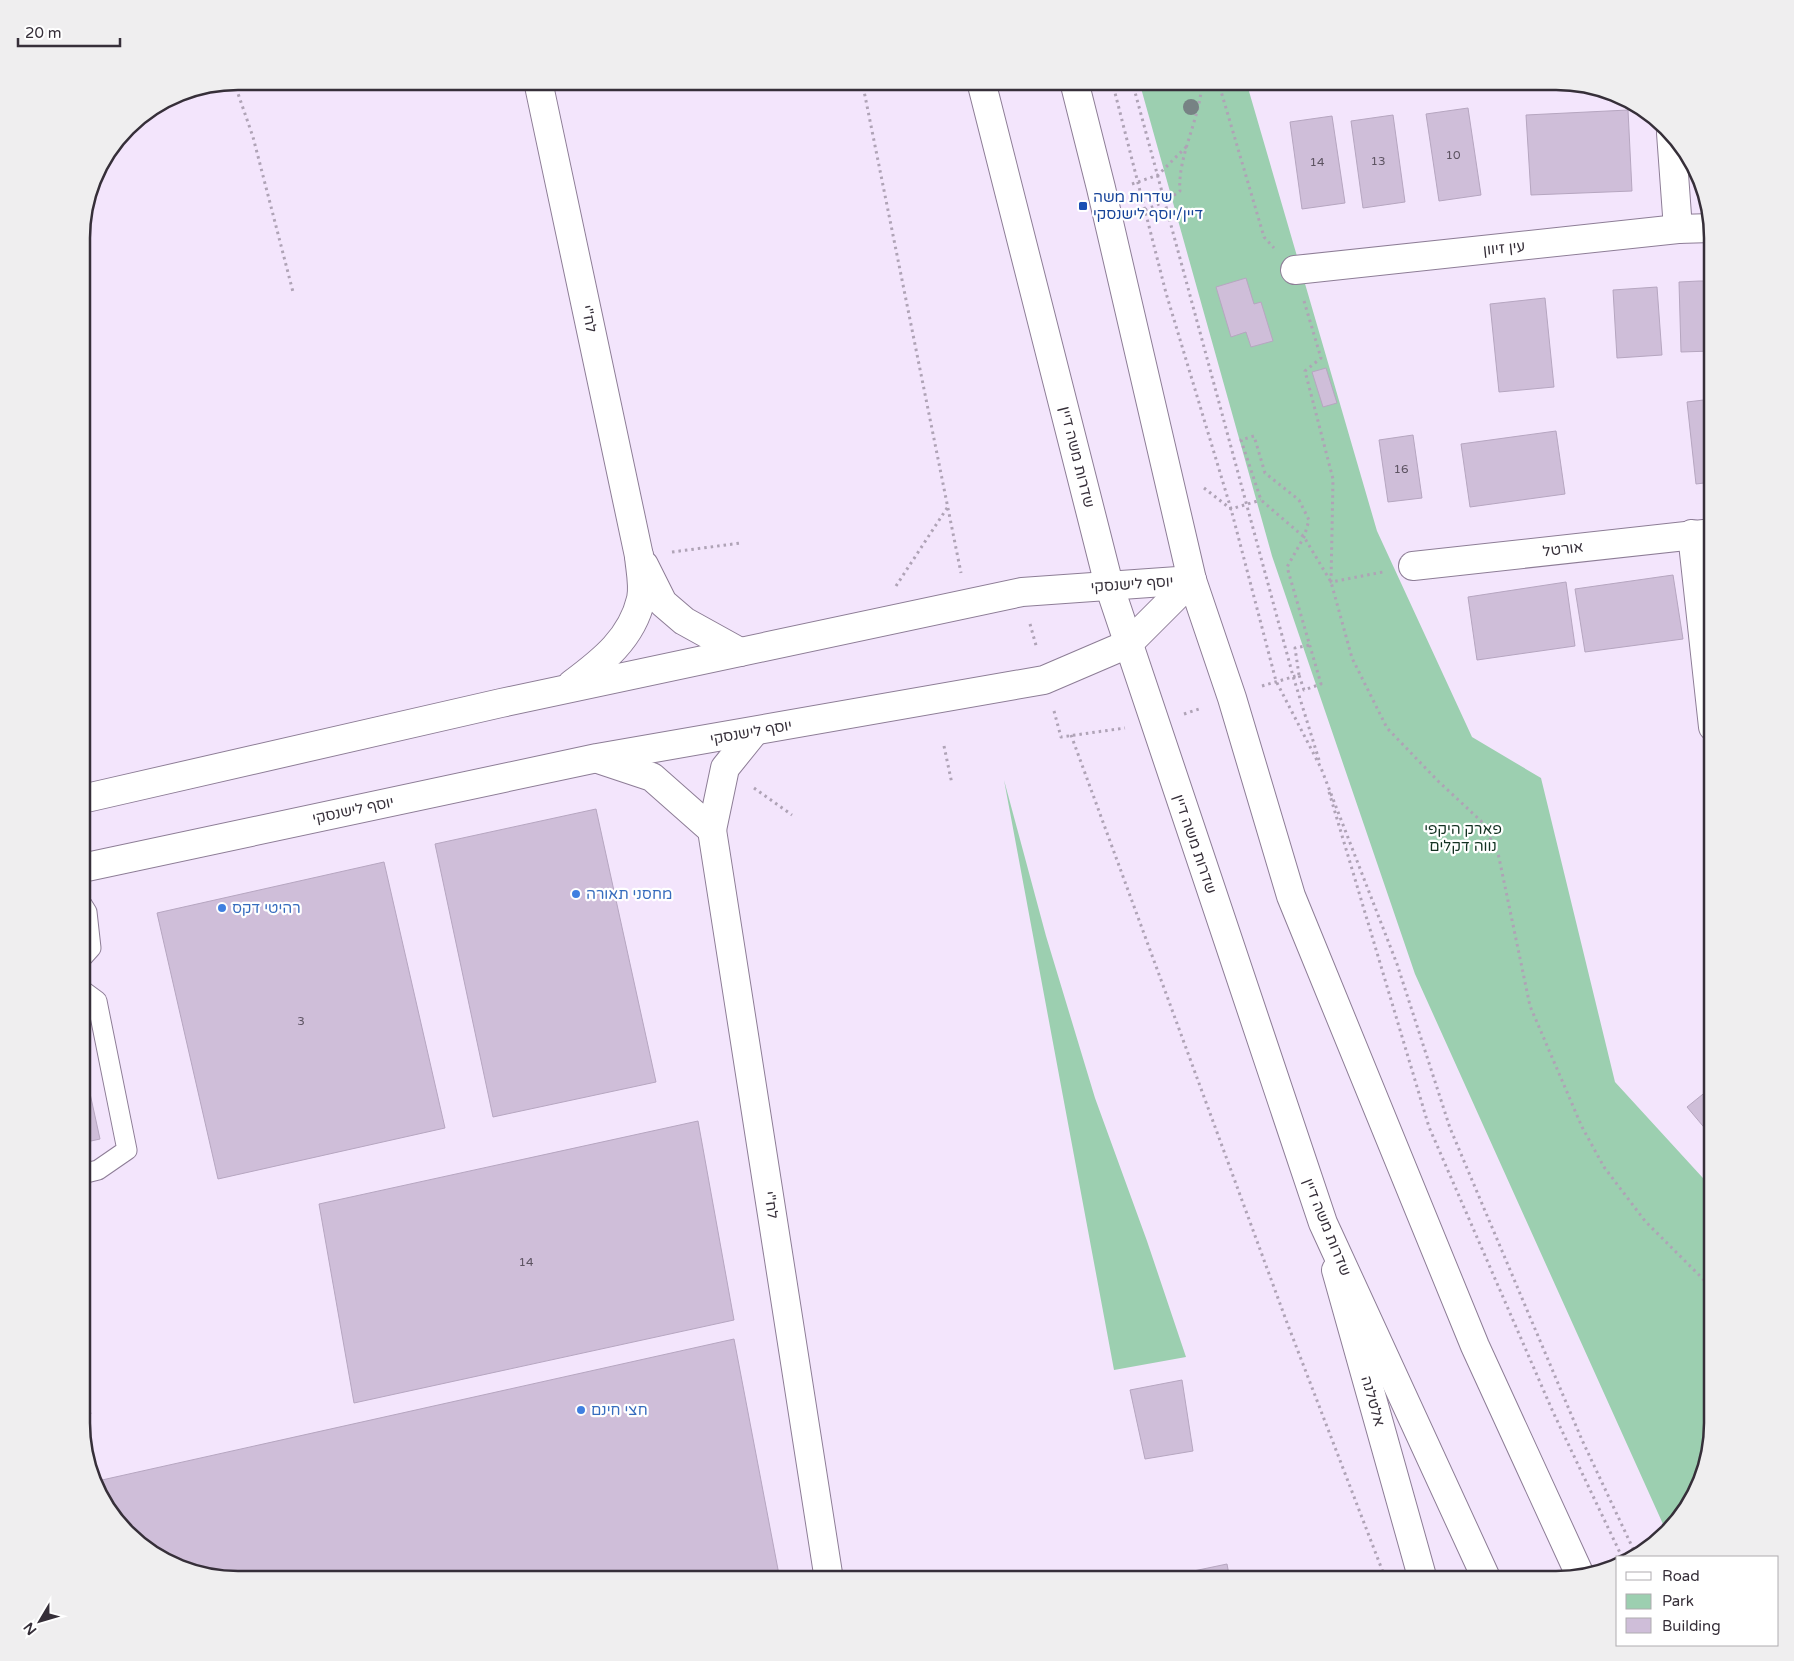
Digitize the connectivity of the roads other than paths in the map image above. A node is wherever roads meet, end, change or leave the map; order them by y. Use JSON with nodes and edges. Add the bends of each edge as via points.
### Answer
{"nodes":[{"id":1,"x":540,"y":90,"type":"edge"},
{"id":2,"x":984,"y":90,"type":"edge"},
{"id":3,"x":1076,"y":90,"type":"edge"},
{"id":4,"x":1672,"y":147,"type":"edge"},
{"id":5,"x":1704,"y":228,"type":"edge"},
{"id":6,"x":1678,"y":229,"type":"junction"},
{"id":7,"x":1296,"y":270,"type":"road end"},
{"id":8,"x":1702,"y":534,"type":"edge"},
{"id":9,"x":640,"y":556,"type":"junction"},
{"id":10,"x":1413,"y":566,"type":"road end"},
{"id":11,"x":1704,"y":569,"type":"edge"},
{"id":12,"x":1192,"y":580,"type":"junction"},
{"id":13,"x":1109,"y":585,"type":"junction"},
{"id":14,"x":1128,"y":644,"type":"junction"},
{"id":15,"x":740,"y":652,"type":"junction"},
{"id":16,"x":566,"y":690,"type":"junction"},
{"id":17,"x":754,"y":732,"type":"junction"},
{"id":18,"x":597,"y":758,"type":"junction"},
{"id":19,"x":90,"y":797,"type":"edge"},
{"id":20,"x":712,"y":830,"type":"junction"},
{"id":21,"x":90,"y":866,"type":"edge"},
{"id":22,"x":90,"y":934,"type":"edge"},
{"id":23,"x":90,"y":950,"type":"edge"},
{"id":24,"x":90,"y":996,"type":"edge"},
{"id":25,"x":90,"y":1172,"type":"edge"},
{"id":26,"x":1323,"y":1223,"type":"junction"},
{"id":27,"x":1577,"y":1570,"type":"edge"},
{"id":28,"x":828,"y":1571,"type":"edge"},
{"id":29,"x":1420,"y":1571,"type":"edge"},
{"id":30,"x":1483,"y":1571,"type":"edge"}],
"edges":[{"from":1,"to":9,"type":"main road","name":"לח\"י"},
{"from":2,"to":13,"type":"main road","name":"שדרות משה דיין"},
{"from":3,"to":12,"type":"main road"},
{"from":4,"to":6,"type":"main road"},
{"from":5,"to":6,"type":"main road","name":"עין זיוון"},
{"from":6,"to":7,"type":"main road","name":"עין זיוון"},
{"from":8,"to":10,"type":"main road","name":"אורטל"},
{"from":8,"to":11,"type":"main road"},
{"from":9,"to":15,"type":"main road","via":[[663,603],[684,621]]},
{"from":9,"to":16,"type":"main road","via":[[642,597],[631,629],[609,656]]},
{"from":12,"to":13,"type":"main road","name":"יוסף לישנסקי"},
{"from":12,"to":14,"type":"main road","name":"יוסף לישנסקי"},
{"from":12,"to":27,"type":"main road","via":[[1232,698],[1291,896],[1475,1346]]},
{"from":13,"to":14,"type":"main road","name":"שדרות משה דיין"},
{"from":13,"to":15,"type":"main road","name":"יוסף לישנסקי","via":[[1022,592]]},
{"from":14,"to":17,"type":"main road","name":"יוסף לישנסקי","via":[[1044,680]]},
{"from":14,"to":26,"type":"main road","name":"שדרות משה דיין"},
{"from":15,"to":16,"type":"main road","name":"יוסף לישנסקי"},
{"from":16,"to":19,"type":"main road","name":"יוסף לישנסקי"},
{"from":17,"to":18,"type":"main road","name":"יוסף לישנסקי"},
{"from":17,"to":20,"type":"main road","via":[[725,768]]},
{"from":18,"to":20,"type":"main road","via":[[652,777]]},
{"from":18,"to":21,"type":"main road","name":"יוסף לישנסקי"},
{"from":20,"to":28,"type":"main road","name":"לח\"י"},
{"from":22,"to":23,"type":"lane"},
{"from":24,"to":25,"type":"lane","via":[[96,1001],[127,1150]]},
{"from":26,"to":29,"type":"main road","name":"אלטלנה"},
{"from":26,"to":30,"type":"main road","name":"שדרות משה דיין"}]}
